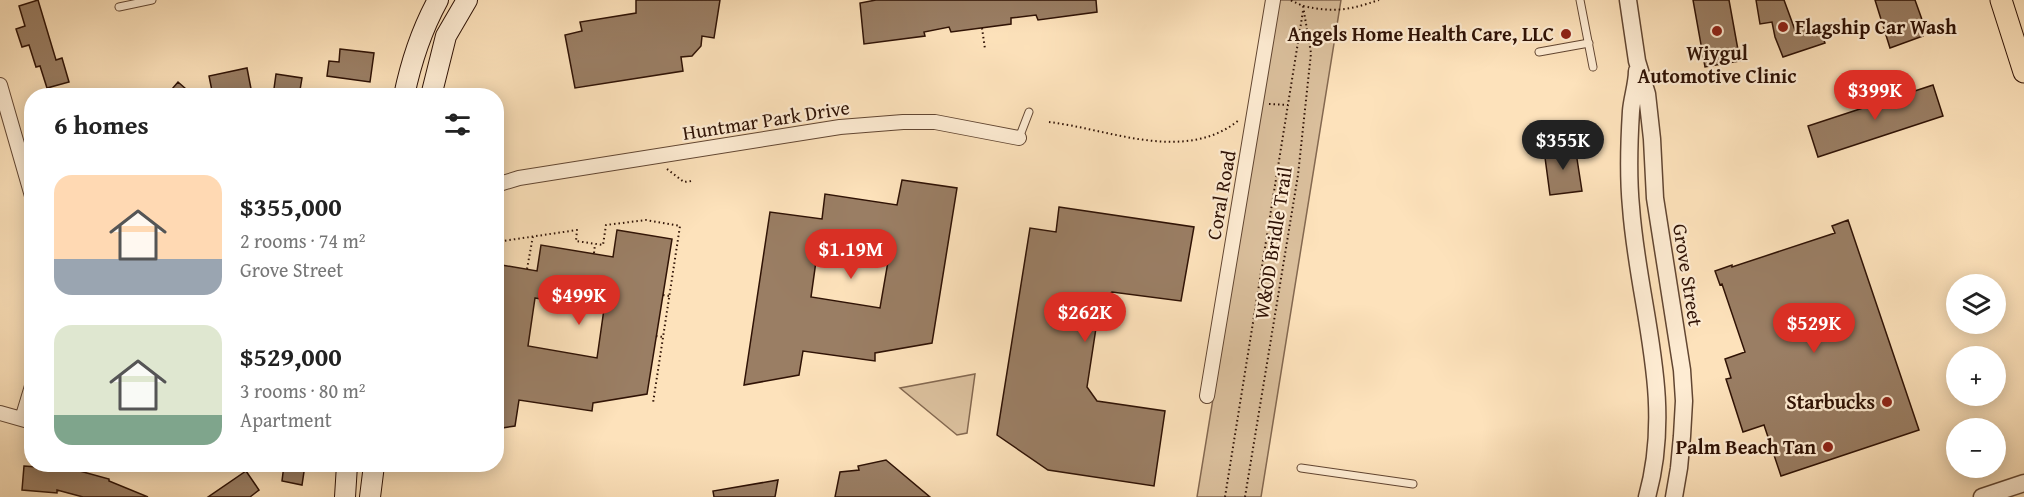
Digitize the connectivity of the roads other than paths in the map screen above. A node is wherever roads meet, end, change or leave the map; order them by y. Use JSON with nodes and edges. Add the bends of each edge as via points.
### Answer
{"nodes":[{"id":1,"x":152,"y":0,"type":"edge"},
{"id":2,"x":438,"y":0,"type":"edge"},
{"id":3,"x":467,"y":0,"type":"edge"},
{"id":4,"x":1273,"y":0,"type":"edge"},
{"id":5,"x":1580,"y":0,"type":"edge"},
{"id":6,"x":1628,"y":0,"type":"edge"},
{"id":7,"x":2001,"y":0,"type":"edge"},
{"id":8,"x":118,"y":7,"type":"dead end"},
{"id":9,"x":1589,"y":43,"type":"junction"},
{"id":10,"x":1539,"y":52,"type":"dead end"},
{"id":11,"x":1637,"y":61,"type":"junction"},
{"id":12,"x":1593,"y":66,"type":"dead end"},
{"id":13,"x":2024,"y":72,"type":"edge"},
{"id":14,"x":0,"y":85,"type":"edge"},
{"id":15,"x":406,"y":88,"type":"edge"},
{"id":16,"x":433,"y":88,"type":"edge"},
{"id":17,"x":1029,"y":112,"type":"dead end"},
{"id":18,"x":1019,"y":138,"type":"joint"},
{"id":19,"x":24,"y":168,"type":"edge"},
{"id":20,"x":504,"y":175,"type":"edge"},
{"id":21,"x":519,"y":178,"type":"junction"},
{"id":22,"x":504,"y":183,"type":"edge"},
{"id":23,"x":1207,"y":396,"type":"dead end"},
{"id":24,"x":0,"y":413,"type":"edge"},
{"id":25,"x":24,"y":420,"type":"edge"},
{"id":26,"x":1301,"y":468,"type":"dead end"},
{"id":27,"x":347,"y":472,"type":"edge"},
{"id":28,"x":373,"y":472,"type":"edge"},
{"id":29,"x":2024,"y":483,"type":"edge"},
{"id":30,"x":1413,"y":484,"type":"dead end"},
{"id":31,"x":345,"y":497,"type":"edge"},
{"id":32,"x":370,"y":497,"type":"edge"},
{"id":33,"x":1647,"y":497,"type":"edge"},
{"id":34,"x":1674,"y":497,"type":"edge"},
{"id":35,"x":1982,"y":497,"type":"edge"}],
"edges":[{"from":1,"to":8,"type":"lane"},
{"from":2,"to":15,"type":"main road","via":[[418,43]]},
{"from":3,"to":16,"type":"main road","via":[[446,36]]},
{"from":4,"to":23,"type":"street","name":"Coral Road"},
{"from":5,"to":9,"type":"lane"},
{"from":6,"to":11,"type":"street","name":"Grove Street"},
{"from":7,"to":13,"type":"main road"},
{"from":9,"to":10,"type":"lane"},
{"from":9,"to":12,"type":"lane"},
{"from":11,"to":33,"type":"street","name":"Grove Street","via":[[1631,110],[1631,208],[1658,408]]},
{"from":11,"to":34,"type":"street","name":"Grove Street","via":[[1647,94],[1655,198],[1682,370],[1683,436]]},
{"from":14,"to":19,"type":"street"},
{"from":17,"to":18,"type":"lane"},
{"from":18,"to":21,"type":"street","name":"Huntmar Park Drive","via":[[935,122],[840,127]]},
{"from":20,"to":21,"type":"street","name":"Huntmar Park Drive"},
{"from":21,"to":22,"type":"street","name":"Huntmar Park Drive"},
{"from":24,"to":25,"type":"street"},
{"from":26,"to":30,"type":"lane"},
{"from":27,"to":31,"type":"main road"},
{"from":28,"to":32,"type":"main road"},
{"from":29,"to":35,"type":"street"}]}
